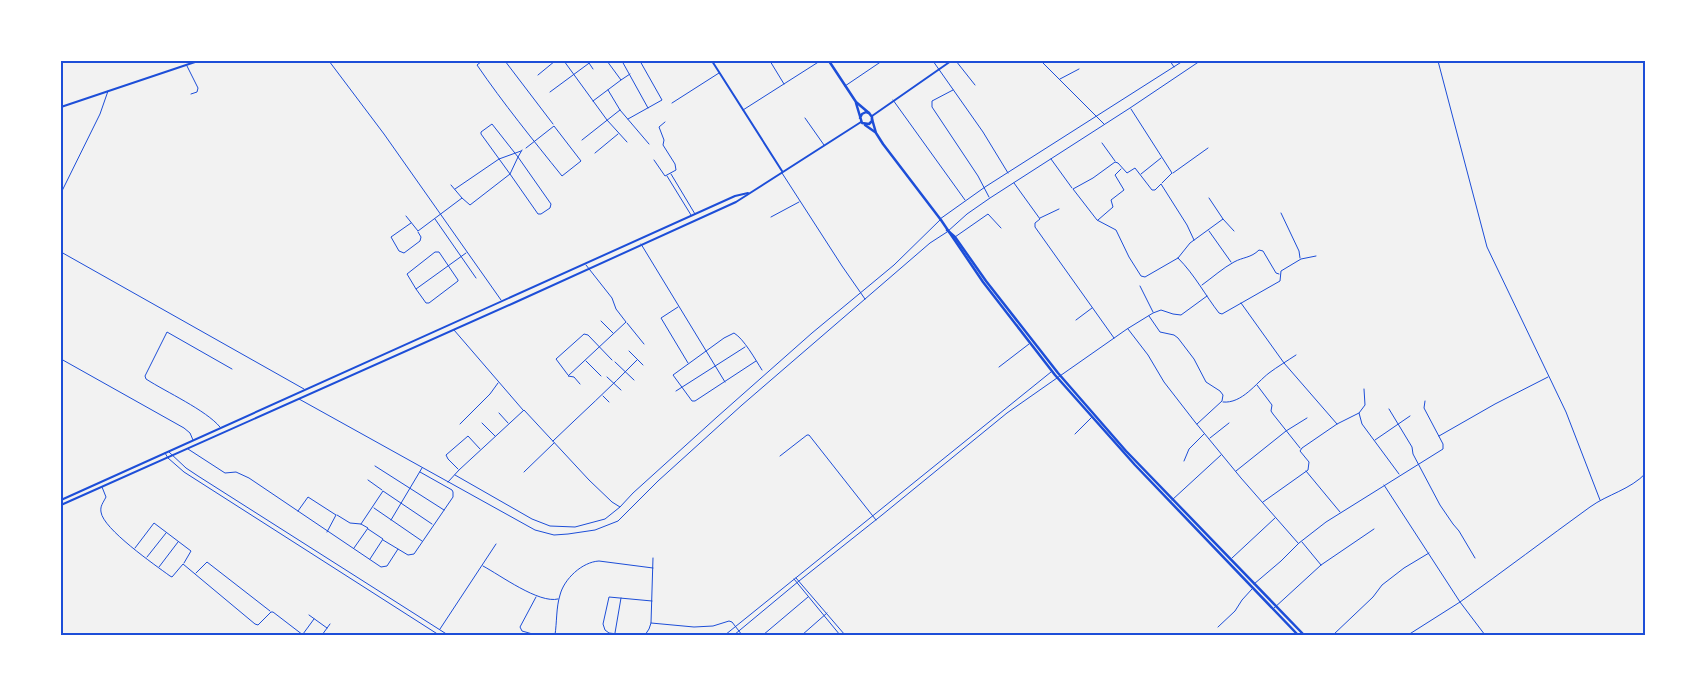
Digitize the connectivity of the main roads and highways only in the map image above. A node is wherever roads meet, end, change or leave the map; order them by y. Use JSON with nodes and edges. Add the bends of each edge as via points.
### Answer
{"nodes":[{"id":1,"x":829,"y":61,"type":"edge"},
{"id":2,"x":856,"y":102,"type":"junction"},
{"id":3,"x":871,"y":116,"type":"junction"},
{"id":4,"x":861,"y":121,"type":"junction"},
{"id":5,"x":876,"y":133,"type":"junction"},
{"id":6,"x":947,"y":230,"type":"junction"},
{"id":7,"x":1054,"y":370,"type":"junction"},
{"id":8,"x":1172,"y":502,"type":"junction"},
{"id":9,"x":1222,"y":551,"type":"junction"},
{"id":10,"x":1220,"y":554,"type":"junction"},
{"id":11,"x":1252,"y":586,"type":"junction"},
{"id":12,"x":1274,"y":608,"type":"junction"},
{"id":13,"x":1298,"y":635,"type":"edge"},
{"id":14,"x":1304,"y":635,"type":"edge"}],
"edges":[{"from":1,"to":2,"type":"main road"},
{"from":2,"to":3,"type":"main road"},
{"from":2,"to":4,"type":"main road"},
{"from":3,"to":4,"type":"main road","via":[[863,113]]},
{"from":3,"to":4,"type":"main road","via":[[869,124]]},
{"from":3,"to":5,"type":"main road"},
{"from":4,"to":5,"type":"main road"},
{"from":5,"to":6,"type":"main road"},
{"from":6,"to":7,"type":"main road","via":[[1030,343]]},
{"from":6,"to":7,"type":"main road"},
{"from":7,"to":8,"type":"main road"},
{"from":7,"to":8,"type":"main road","via":[[1092,417]]},
{"from":8,"to":9,"type":"main road"},
{"from":8,"to":10,"type":"main road"},
{"from":9,"to":10,"type":"main road"},
{"from":9,"to":11,"type":"main road"},
{"from":10,"to":11,"type":"main road"},
{"from":11,"to":12,"type":"main road"},
{"from":12,"to":13,"type":"main road"},
{"from":12,"to":14,"type":"main road"}]}
